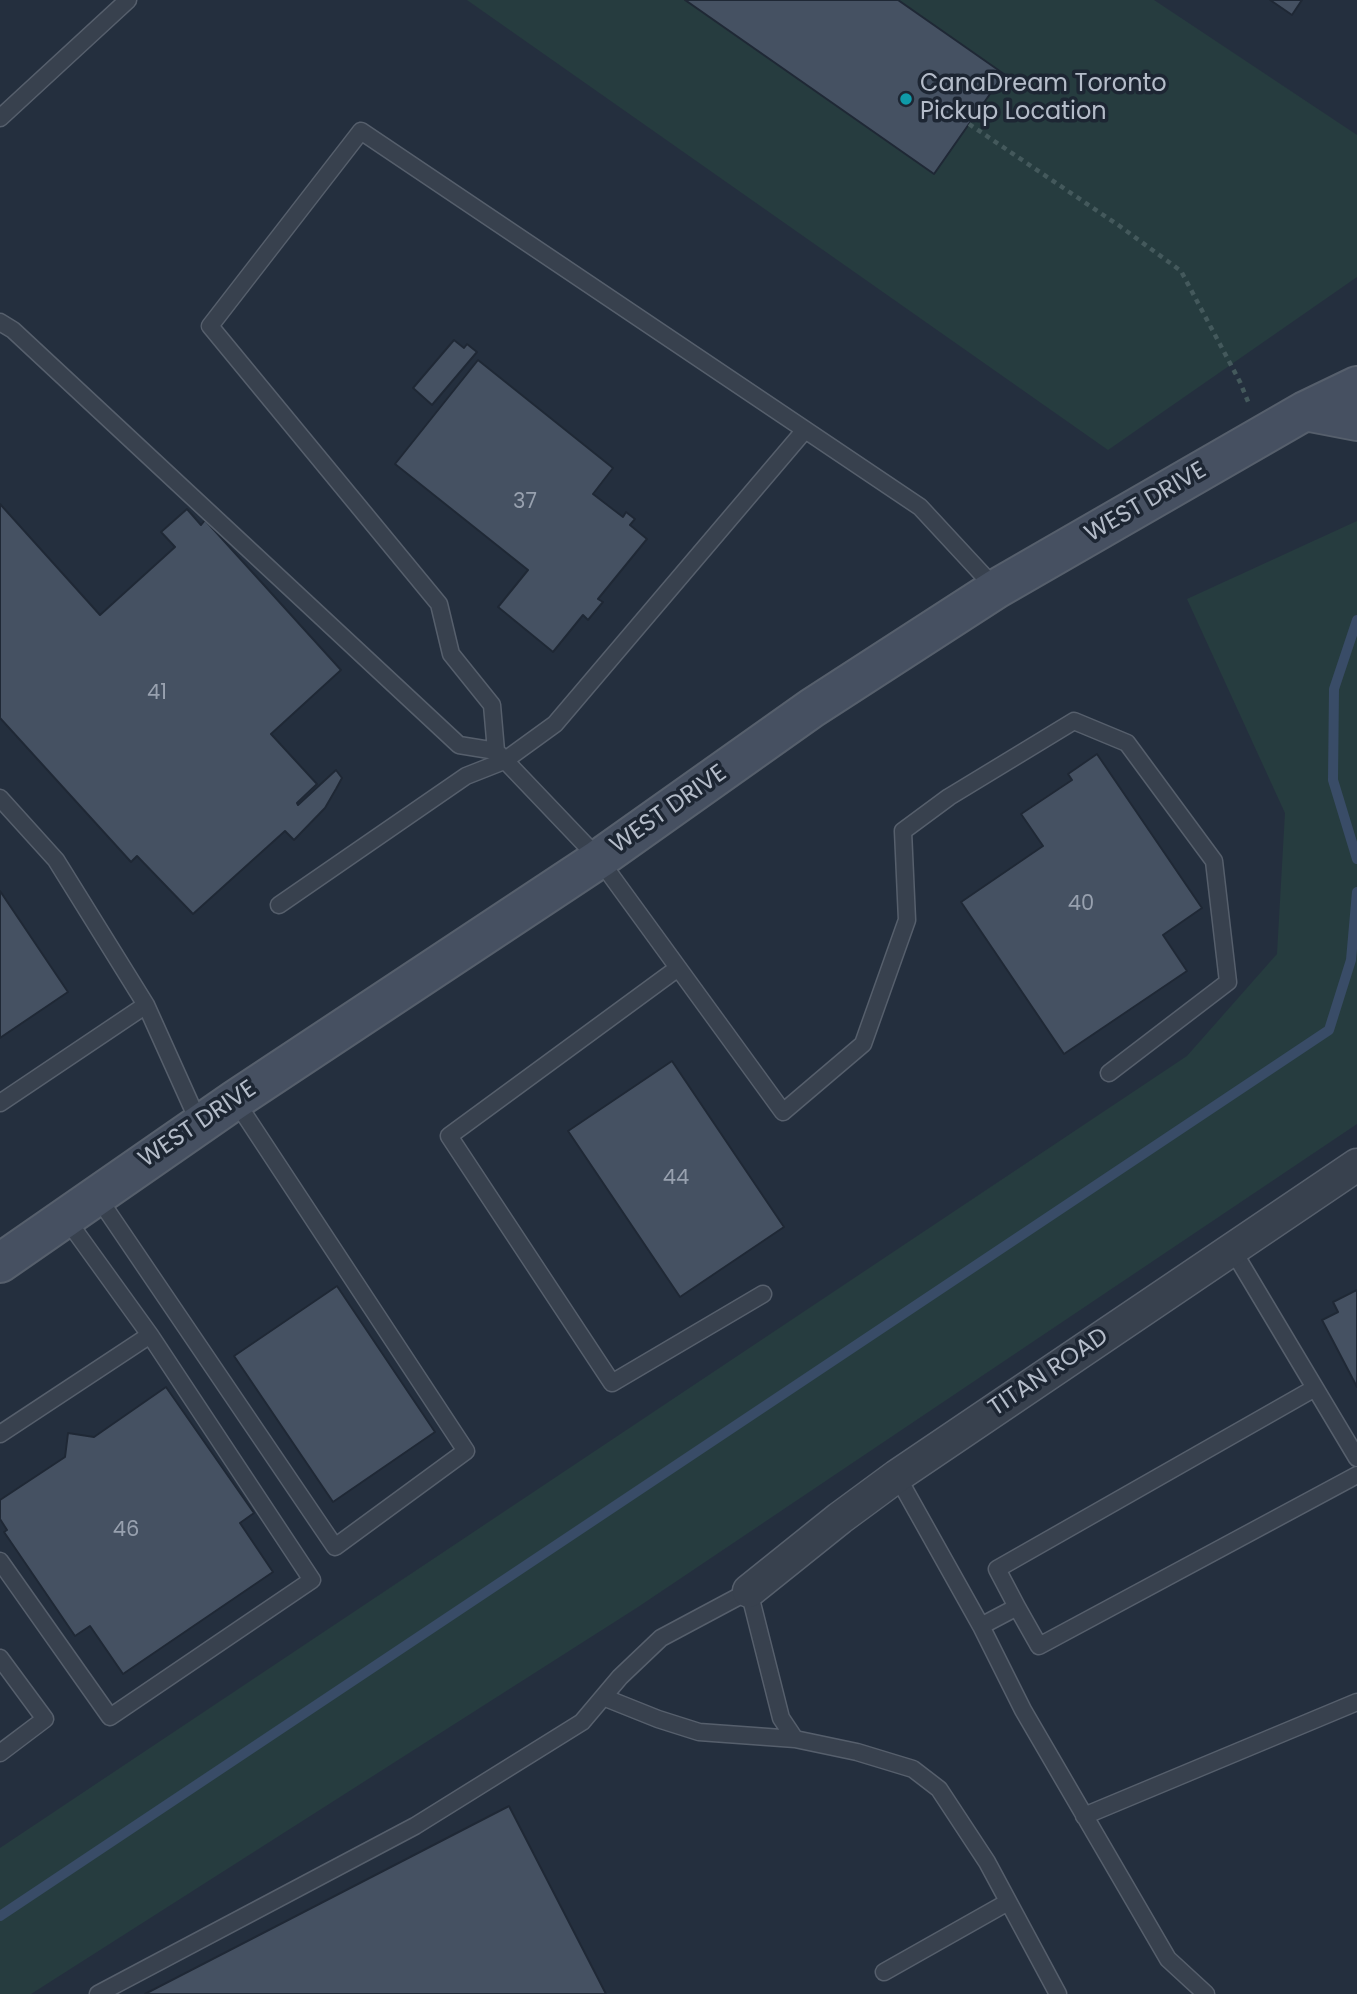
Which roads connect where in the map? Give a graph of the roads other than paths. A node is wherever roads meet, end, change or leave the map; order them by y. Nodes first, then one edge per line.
1 (128, 0) edge
2 (0, 118) edge
3 (0, 322) edge
4 (1357, 386) edge
5 (1306, 411) junction
6 (1357, 421) edge
7 (805, 430) junction
8 (996, 589) junction
9 (500, 756) junction
10 (0, 798) edge
11 (599, 859) junction
12 (279, 905) dead end
13 (678, 968) junction
14 (145, 1004) junction
15 (1109, 1073) dead end
16 (235, 1100) junction
17 (0, 1103) edge
18 (200, 1125) junction
19 (1357, 1165) edge
20 (97, 1196) junction
21 (65, 1217) junction
22 (1232, 1249) junction
23 (0, 1263) edge
24 (763, 1294) dead end
25 (149, 1335) junction
26 (1315, 1388) junction
27 (0, 1434) edge
28 (1357, 1458) edge
29 (1357, 1475) edge
30 (897, 1476) junction
31 (0, 1560) edge
32 (749, 1591) junction
33 (1017, 1607) junction
34 (981, 1626) junction
35 (0, 1658) edge
36 (603, 1697) junction
37 (1357, 1702) edge
38 (795, 1739) junction
39 (0, 1753) edge
40 (1084, 1816) junction
41 (1008, 1902) junction
42 (884, 1972) dead end
43 (97, 1994) edge
44 (1058, 1994) edge
45 (1206, 1994) edge

1 - 2 lane
3 - 9 lane
4 - 5 street, WEST DRIVE
5 - 6 street
5 - 8 street, WEST DRIVE
7 - 8 lane
7 - 9 lane
7 - 9 lane
8 - 11 street, WEST DRIVE
9 - 11 lane
9 - 12 lane
10 - 14 lane
11 - 13 lane
11 - 16 street, WEST DRIVE
13 - 15 lane
13 - 24 lane
14 - 17 lane
14 - 18 lane
16 - 18 street, WEST DRIVE
16 - 20 lane
18 - 20 street, WEST DRIVE
19 - 22 street, TITAN ROAD
20 - 21 street, WEST DRIVE
21 - 23 street, WEST DRIVE
21 - 25 lane
22 - 26 lane
22 - 30 street, TITAN ROAD
25 - 27 lane
25 - 31 lane
26 - 28 lane
26 - 33 lane
29 - 33 lane
30 - 32 street, TITAN ROAD
30 - 34 lane
32 - 36 lane
32 - 38 lane
33 - 34 lane
34 - 40 lane
35 - 39 lane
36 - 38 lane
36 - 43 lane
37 - 40 lane
38 - 41 lane
40 - 45 lane
41 - 42 lane
41 - 44 lane

